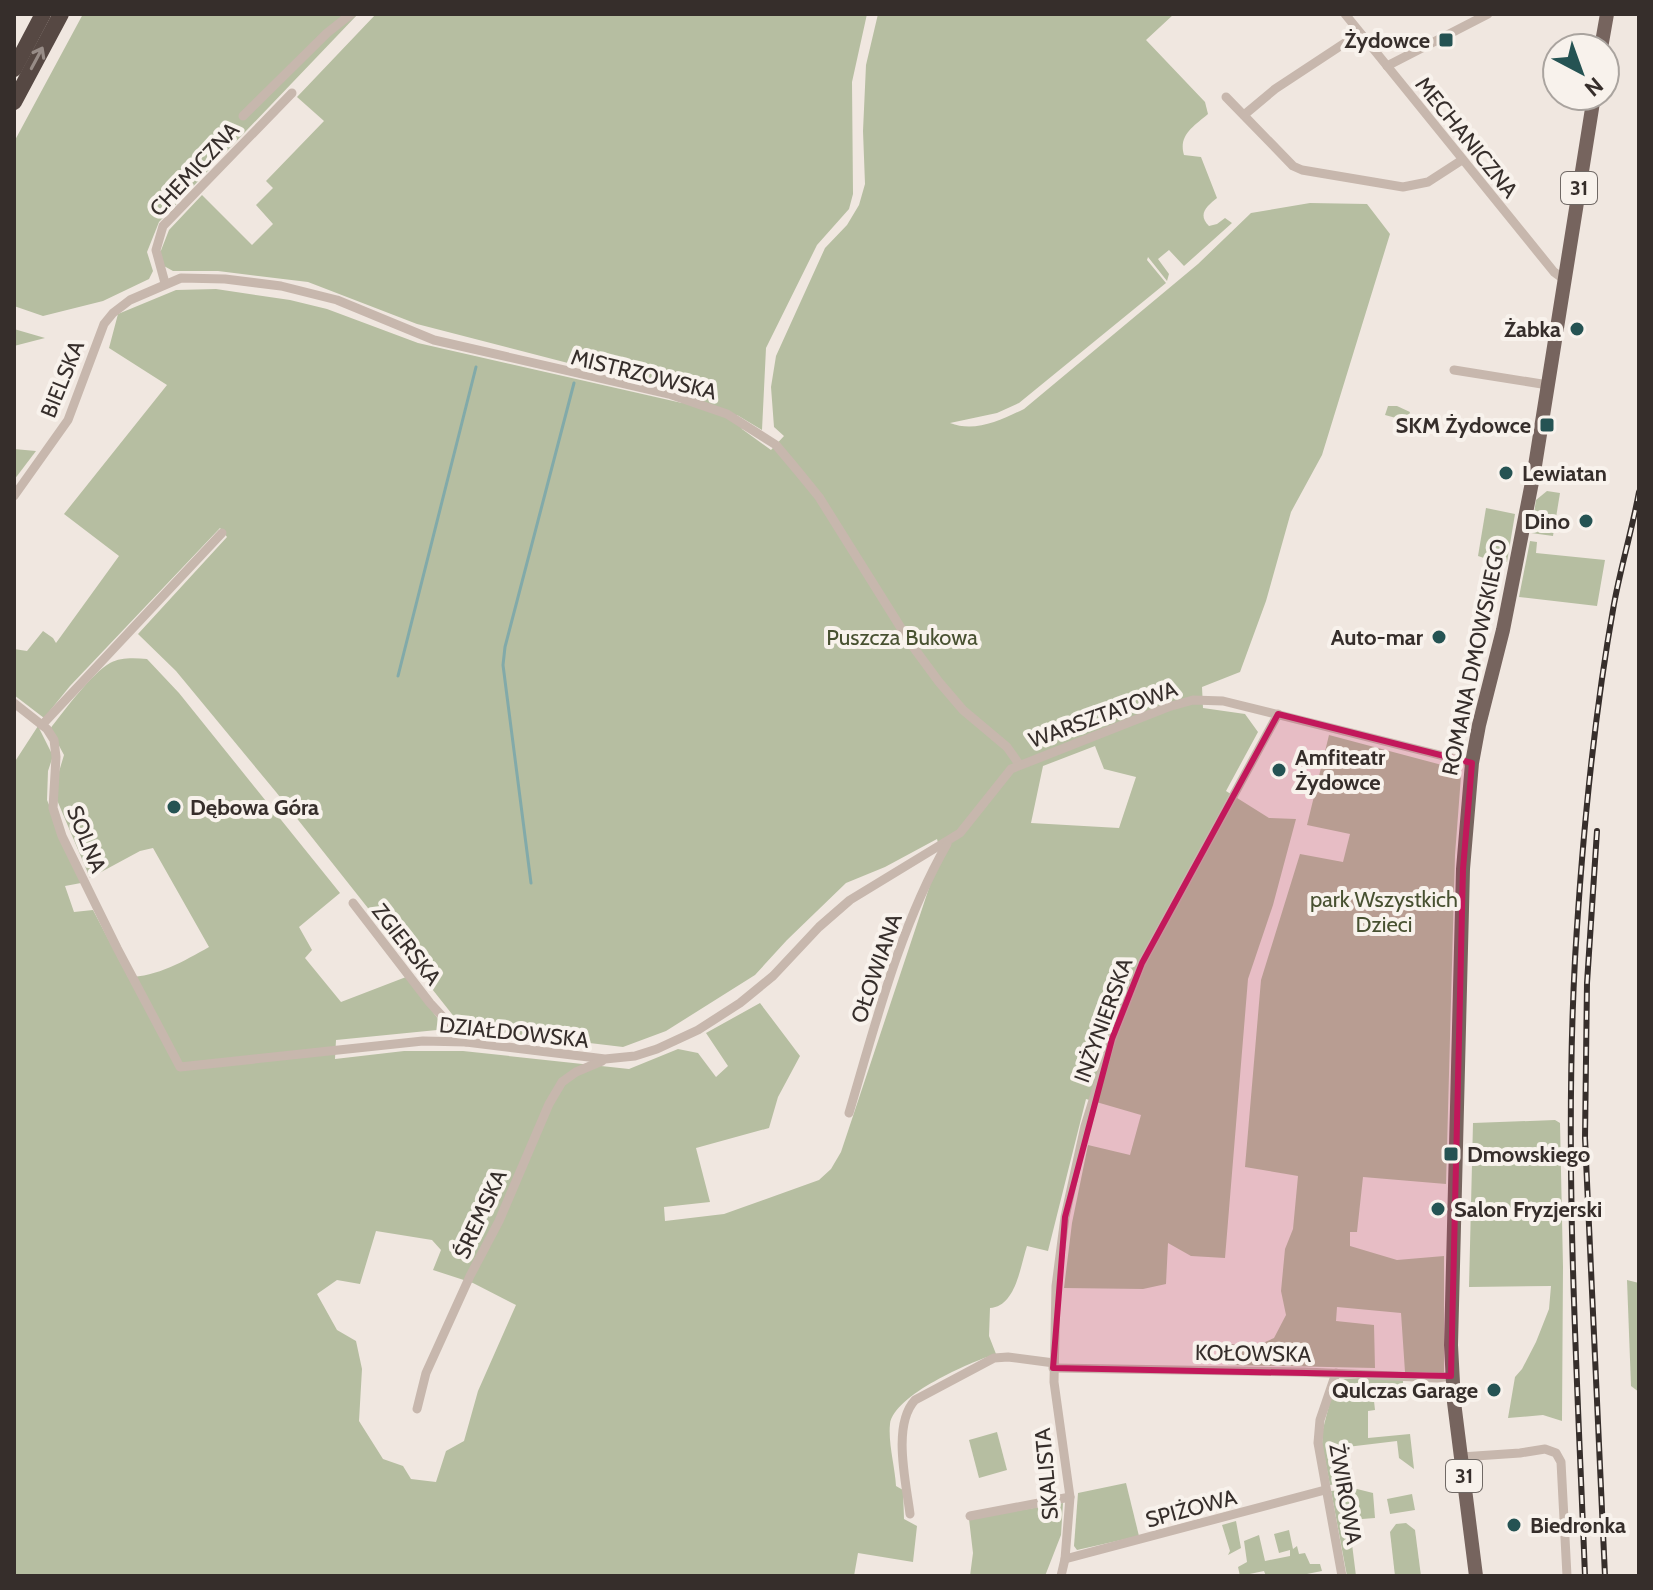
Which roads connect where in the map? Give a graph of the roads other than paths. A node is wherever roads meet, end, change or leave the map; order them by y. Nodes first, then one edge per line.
1 (43, 14) edge
2 (61, 14) edge
3 (351, 14) edge
4 (1345, 14) edge
5 (1488, 14) edge
6 (1360, 33) junction
7 (1387, 66) junction
8 (14, 69) edge
9 (292, 93) dead end
10 (1226, 97) dead end
11 (14, 102) edge
12 (1591, 112) edge
13 (1244, 115) junction
14 (243, 116) dead end
15 (1462, 160) junction
16 (1565, 280) junction
17 (165, 283) junction
18 (113, 313) joint
19 (1454, 370) dead end
20 (1548, 385) junction
21 (14, 496) edge
22 (222, 533) dead end
23 (14, 703) edge
24 (1278, 714) junction
25 (42, 725) junction
26 (1472, 763) junction
27 (1019, 764) junction
28 (949, 841) junction
29 (353, 903) dead end
30 (773, 976) joint
31 (466, 1042) junction
32 (605, 1059) junction
33 (180, 1067) joint
34 (849, 1113) dead end
35 (1053, 1366) junction
36 (1336, 1373) junction
37 (1451, 1376) junction
38 (417, 1409) dead end
39 (1461, 1457) junction
40 (1325, 1490) junction
41 (1070, 1497) junction
42 (910, 1514) dead end
43 (970, 1516) dead end
44 (1065, 1559) junction
45 (1060, 1576) edge
46 (1342, 1576) edge
47 (1476, 1576) edge
48 (1567, 1576) edge

1 - 8 highway
11 -> 2 highway
3 - 14 street, CHEMICZNA
4 - 6 street, MECHANICZNA
5 - 7 street
6 - 7 street, MECHANICZNA
6 - 13 street
7 - 15 street, MECHANICZNA
9 - 17 street, CHEMICZNA
10 - 13 street
12 - 16 main road, ROMANA DMOWSKIEGO / 31
13 - 15 street
15 - 16 street, MECHANICZNA
16 - 20 main road, ROMANA DMOWSKIEGO / 31
17 - 18 street, MISTRZOWSKA
17 - 27 street, MISTRZOWSKA
18 - 21 street, BIELSKA
19 - 20 street
20 - 26 main road, ROMANA DMOWSKIEGO / 31
22 - 25 street
23 - 25 street
24 - 26 street, WARSZTATOWA
24 - 27 street, WARSZTATOWA
24 - 35 street, INŻYNIERSKA
25 - 33 street, SOLNA
26 - 37 main road, ROMANA DMOWSKIEGO / 31
27 - 28 street, WARSZTATOWA
28 - 30 street, WARSZTATOWA
28 - 34 street, OŁOWIANA
29 - 31 street, ZGIERSKA
30 - 32 street, DZIAŁDOWSKA
31 - 32 street, DZIAŁDOWSKA
31 - 33 street, DZIAŁDOWSKA
32 - 38 street, ŚREMSKA
35 - 36 street, KOŁOWSKA
35 - 41 street, SKALISTA
35 - 42 street, KOŁOWSKA
36 - 37 street, KOŁOWSKA
36 - 40 street, ŻWIROWA
37 - 39 main road, 31
39 - 47 main road, 31
39 - 48 street
40 - 44 street, SPIŻOWA
40 - 46 street, ŻWIROWA
41 - 43 street
41 - 44 street, SKALISTA
44 - 45 street, SKALISTA

